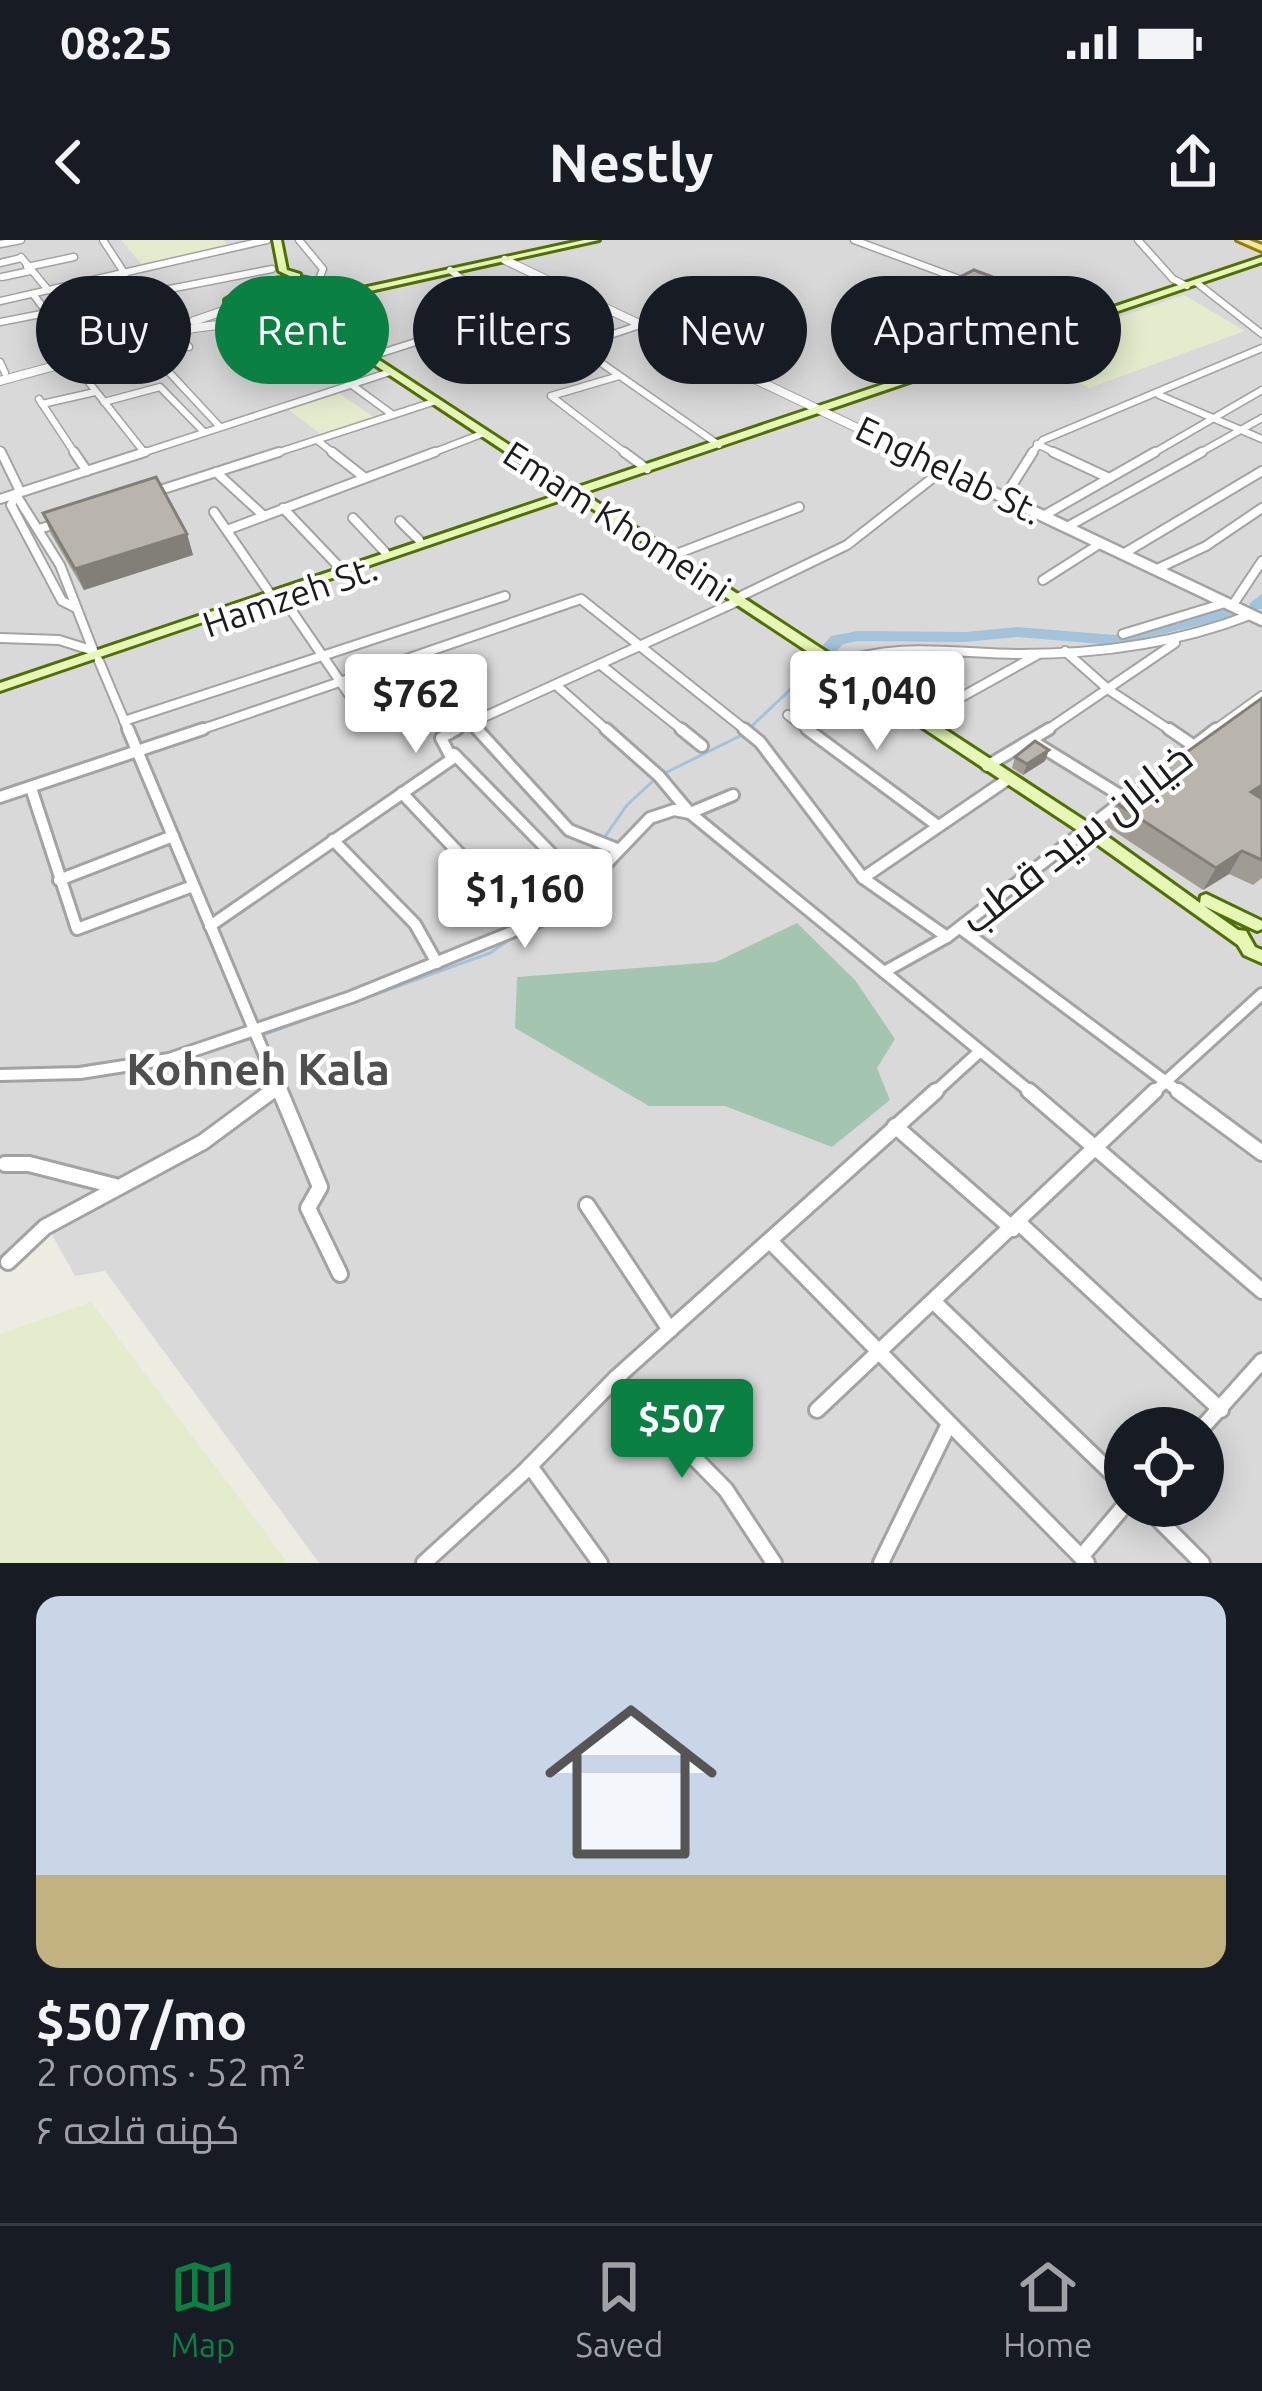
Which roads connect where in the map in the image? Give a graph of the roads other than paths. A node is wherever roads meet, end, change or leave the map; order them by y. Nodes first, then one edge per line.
1 (21, 240) edge
2 (103, 240) edge
3 (271, 240) edge
4 (313, 240) edge
5 (568, 240) edge
6 (595, 240) edge
7 (854, 240) edge
8 (1138, 240) edge
9 (1241, 240) edge
10 (1252, 240) edge
11 (300, 241) edge
12 (0, 244) edge
13 (1262, 246) edge
14 (74, 257) dead end
15 (502, 258) junction
16 (1262, 259) edge
17 (0, 263) edge
18 (29, 269) junction
19 (272, 269) junction
20 (450, 270) junction
21 (125, 274) junction
22 (115, 276) edge
23 (266, 276) edge
24 (299, 276) edge
25 (320, 276) edge
26 (458, 276) edge
27 (541, 276) edge
28 (951, 276) edge
29 (2, 277) edge
30 (36, 277) edge
31 (389, 278) edge
32 (389, 284) edge
33 (191, 285) edge
34 (1192, 285) junction
35 (36, 293) edge
36 (33, 294) junction
37 (36, 299) edge
38 (0, 301) edge
39 (1121, 309) edge
40 (36, 315) edge
41 (0, 322) edge
42 (638, 326) edge
43 (1262, 334) edge
44 (1262, 348) edge
45 (0, 362) edge
46 (36, 368) edge
47 (390, 372) edge
48 (619, 376) junction
49 (2, 377) edge
50 (90, 384) edge
51 (177, 384) edge
52 (353, 384) joint
53 (769, 384) edge
54 (897, 384) edge
55 (1262, 390) edge
56 (95, 392) junction
57 (1159, 395) junction
58 (436, 401) junction
59 (104, 402) junction
60 (822, 409) junction
61 (393, 415) junction
62 (1214, 418) junction
63 (1262, 418) edge
64 (220, 427) junction
65 (1240, 430) junction
66 (204, 432) junction
67 (484, 434) junction
68 (1262, 439) edge
69 (317, 440) junction
70 (1037, 444) junction
71 (719, 446) junction
72 (0, 450) edge
73 (144, 452) junction
74 (647, 469) junction
75 (944, 469) junction
76 (87, 471) junction
77 (1262, 471) edge
78 (216, 472) junction
79 (365, 478) junction
80 (1109, 478) junction
81 (578, 493) junction
82 (150, 494) edge
83 (18, 495) junction
84 (1004, 498) junction
85 (0, 499) edge
86 (799, 507) dead end
87 (283, 508) junction
88 (1262, 508) edge
89 (214, 512) dead end
90 (83, 515) edge
91 (264, 516) junction
92 (1043, 516) junction
93 (353, 518) dead end
94 (400, 520) dead end
95 (1067, 527) junction
96 (39, 530) junction
97 (227, 530) junction
98 (419, 540) dead end
99 (1101, 543) junction
100 (385, 552) dead end
101 (1123, 554) junction
102 (670, 556) junction
103 (1262, 561) edge
104 (1157, 569) junction
105 (343, 571) junction
106 (1043, 580) dead end
107 (277, 595) junction
108 (505, 596) dead end
109 (737, 600) junction
110 (1228, 604) junction
111 (74, 607) junction
112 (1256, 617) edge
113 (1123, 634) dead end
114 (0, 638) edge
115 (1178, 640) junction
116 (640, 647) junction
117 (1065, 651) junction
118 (1039, 653) junction
119 (96, 655) junction
120 (324, 658) junction
121 (601, 665) junction
122 (835, 665) junction
123 (343, 683) junction
124 (556, 685) junction
125 (1109, 690) junction
126 (0, 691) edge
127 (1262, 696) edge
128 (359, 709) dead end
129 (788, 716) dead end
130 (920, 720) junction
131 (124, 721) junction
132 (470, 723) junction
133 (1029, 740) junction
134 (702, 746) dead end
135 (1194, 746) junction
136 (137, 752) junction
137 (454, 754) junction
138 (987, 766) junction
139 (1008, 778) junction
140 (31, 788) junction
141 (402, 793) junction
142 (733, 795) dead end
143 (0, 797) edge
144 (1123, 797) junction
145 (691, 813) junction
146 (938, 826) junction
147 (1085, 828) junction
148 (172, 836) junction
149 (333, 840) junction
150 (619, 850) junction
151 (862, 878) junction
152 (59, 880) junction
153 (194, 886) junction
154 (584, 887) junction
155 (525, 922) junction
156 (210, 926) junction
157 (1260, 926) edge
158 (959, 928) junction
159 (947, 937) junction
160 (1241, 940) junction
161 (1262, 958) edge
162 (437, 963) junction
163 (884, 972) junction
164 (1262, 994) edge
165 (255, 1034) junction
166 (978, 1053) junction
167 (0, 1075) edge
168 (1166, 1080) junction
169 (278, 1085) junction
170 (895, 1126) junction
171 (1096, 1144) junction
172 (1262, 1154) edge
173 (4, 1164) dead end
174 (116, 1186) junction
175 (587, 1205) dead end
176 (1016, 1226) junction
177 (770, 1241) junction
178 (8, 1262) dead end
179 (340, 1274) dead end
180 (1262, 1291) edge
181 (934, 1302) junction
182 (670, 1330) junction
183 (878, 1353) junction
184 (1262, 1361) edge
185 (616, 1378) junction
186 (1218, 1407) edge
187 (1224, 1407) edge
188 (817, 1410) dead end
189 (949, 1424) junction
190 (530, 1466) junction
191 (1104, 1466) edge
192 (1108, 1527) edge
193 (1166, 1527) edge
194 (1084, 1560) edge
195 (424, 1563) edge
196 (599, 1563) edge
197 (774, 1563) edge
198 (881, 1563) edge
199 (1202, 1563) edge

1 - 12 street
2 - 21 street
3 - 19 main road
3 - 21 street
3 - 24 main road
4 - 11 street
5 - 15 main road
6 - 15 main road
7 - 28 street
8 - 34 street
9 - 13 main road
10 - 13 main road
11 - 25 street
14 - 18 street
15 - 20 main road
15 - 27 street, Enghelab St.
15 - 31 main road
16 - 34 main road, Hamzeh St.
17 - 18 street
18 - 29 street
18 - 30 street
19 - 23 main road
19 - 33 street
20 - 26 street
20 - 32 main road
21 - 22 street
34 - 39 main road, Hamzeh St.
34 - 43 street
35 - 36 street
36 - 37 street
36 - 38 street
40 - 41 street
42 - 48 street
44 - 57 street
45 - 49 street
46 - 49 street
47 - 58 main road, Emam Khomeini
48 - 71 street
48 - 74 street
50 - 56 street
51 - 64 street
52 - 61 street
52 - 64 street
53 - 60 street, Enghelab St.
54 - 60 main road, Hamzeh St.
55 - 62 street
56 - 59 street
56 - 76 street
57 - 62 street
57 - 70 street
58 - 61 street
58 - 67 main road, Emam Khomeini
59 - 66 street
59 - 73 street
60 - 71 main road, Hamzeh St.
60 - 75 street, Enghelab St.
61 - 69 street
62 - 65 street
62 - 80 street
63 - 65 street
64 - 66 street
65 - 68 street
65 - 95 street
66 - 73 street
67 - 79 street
67 - 81 main road, Emam Khomeini
69 - 78 street
69 - 79 street
70 - 80 street
70 - 84 street
71 - 74 main road, Hamzeh St.
72 - 83 street
73 - 76 street
74 - 81 main road, Hamzeh St.
75 - 84 street, Enghelab St.
75 - 109 street
76 - 83 street
77 - 101 street
78 - 82 street
78 - 91 street
79 - 87 street
80 - 92 street
81 - 102 main road, Emam Khomeini
81 - 105 main road, Hamzeh St.
81 - 107 main road, Hamzeh St.
83 - 85 street
83 - 96 street
83 - 111 street
84 - 92 street, Enghelab St.
86 - 102 street
87 - 91 street
87 - 105 street
88 - 104 street
89 - 97 street
90 - 96 street
91 - 97 street
92 - 95 street, Enghelab St.
93 - 100 street
94 - 98 street
95 - 99 street, Enghelab St.
96 - 111 street
97 - 107 street
99 - 101 street, Enghelab St.
99 - 106 street
101 - 104 street, Enghelab St.
102 - 109 main road, Emam Khomeini
103 - 110 street
104 - 110 street, Enghelab St.
105 - 107 main road, Hamzeh St.
107 - 119 main road, Hamzeh St.
107 - 120 street
108 - 120 street
109 - 116 street
109 - 122 main road, Emam Khomeini
110 - 112 street, Enghelab St.
110 - 113 street
111 - 119 street
112 - 115 street
114 - 119 street
115 - 117 street
115 - 125 street
116 - 121 street
116 - 123 street
116 - 151 street
117 - 118 street
117 - 125 street
118 - 122 street
118 - 130 street
119 - 126 main road, Hamzeh St.
119 - 131 street
120 - 123 street
120 - 131 street
121 - 124 street
121 - 134 street
122 - 130 main road, Emam Khomeini
123 - 128 street
123 - 136 street
124 - 132 street
124 - 145 street
125 - 133 street
125 - 135 street
127 - 135 street, خیابان سید قطب
129 - 146 street
130 - 138 main road, Emam Khomeini
131 - 136 street
132 - 137 street
132 - 150 street
133 - 138 street
133 - 144 street
135 - 144 street, خیابان سید قطب
136 - 140 street
136 - 148 street
137 - 141 street
137 - 154 street
138 - 139 main road, Emam Khomeini
139 - 146 street
139 - 147 main road, Emam Khomeini
140 - 143 street
140 - 152 street
141 - 149 street
141 - 155 street
142 - 145 street
144 - 147 street, خیابان سید قطب
145 - 150 street
145 - 163 street
146 - 151 street
147 - 157 main road
147 - 158 street, خیابان سید قطب
147 - 160 main road
148 - 152 street
148 - 153 street
149 - 156 street
149 - 162 street
150 - 154 street
151 - 159 street
152 - 153 street
153 - 156 street
154 - 155 street
155 - 162 street
156 - 165 street
157 - 160 main road
158 - 159 street, خیابان سید قطب
158 - 168 street
159 - 163 street, خیابان سید قطب
160 - 161 main road
162 - 165 street
163 - 166 street
164 - 168 street
165 - 167 street
165 - 169 street
166 - 170 street
166 - 171 street
168 - 171 street
168 - 172 street
169 - 174 street
169 - 179 street
170 - 176 street
170 - 177 street
171 - 176 street
171 - 180 street
173 - 174 street
174 - 178 street
175 - 182 street
176 - 181 street
176 - 186 street
177 - 182 street
177 - 183 street
181 - 183 street
181 - 191 street
182 - 185 street
183 - 188 street
183 - 189 street
184 - 187 street
185 - 190 street
185 - 197 street
189 - 194 street
189 - 198 street
190 - 195 street
190 - 196 street
192 - 194 street
193 - 199 street

